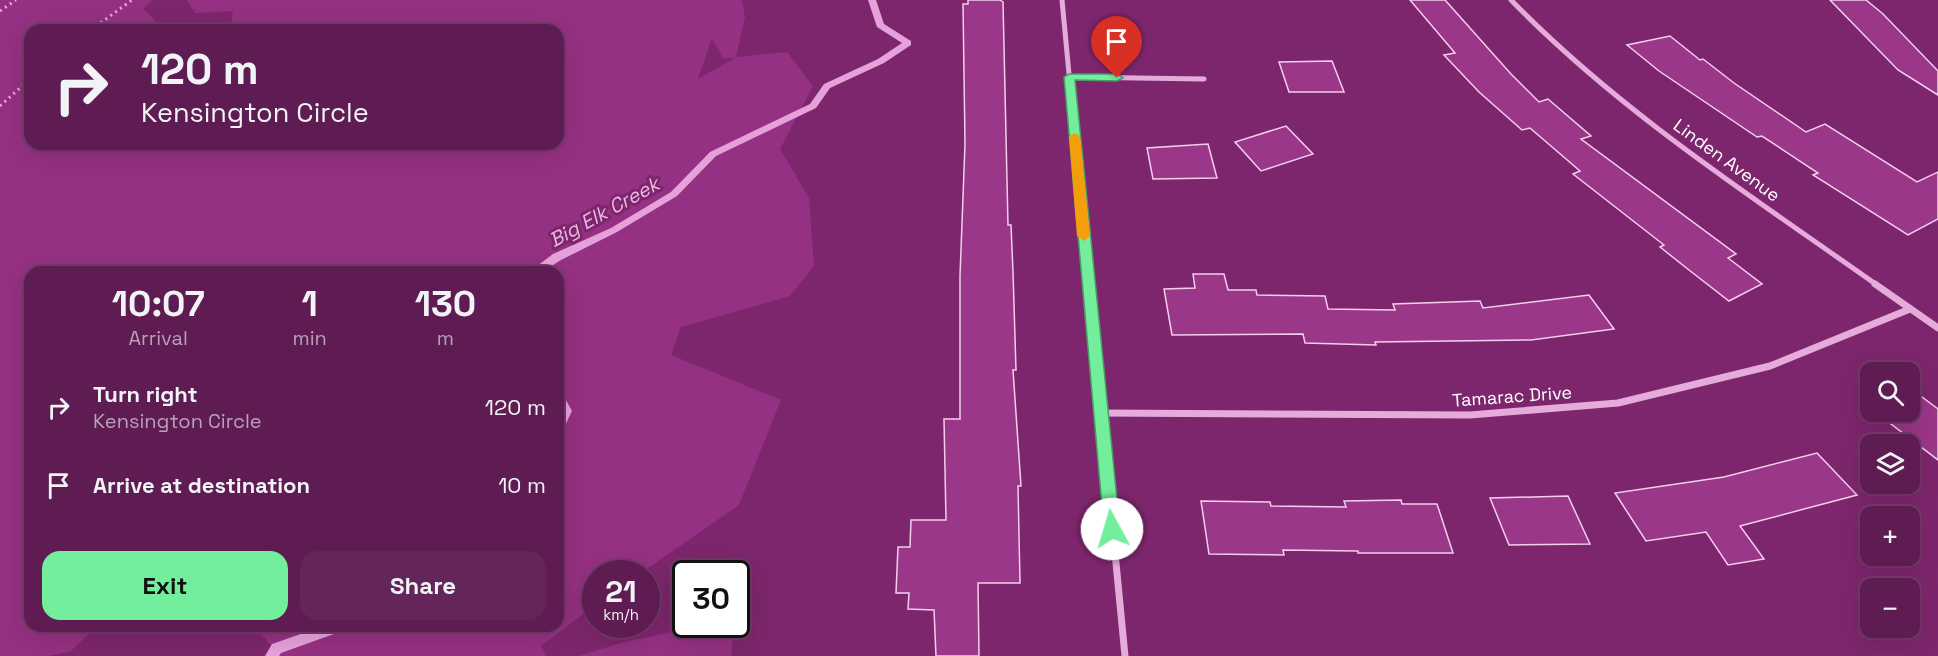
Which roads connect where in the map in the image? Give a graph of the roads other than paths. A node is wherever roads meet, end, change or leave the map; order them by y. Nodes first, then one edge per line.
1 (1062, 0) edge
2 (1511, 0) edge
3 (1069, 77) junction
4 (1204, 79) dead end
5 (1910, 309) junction
6 (1938, 328) edge
7 (1100, 413) junction
8 (1125, 656) edge

1 - 3 street
2 - 5 street, Linden Avenue
3 - 4 street
3 - 7 street
5 - 6 street, Linden Avenue
5 - 7 street, Tamarac Drive
7 - 8 street

